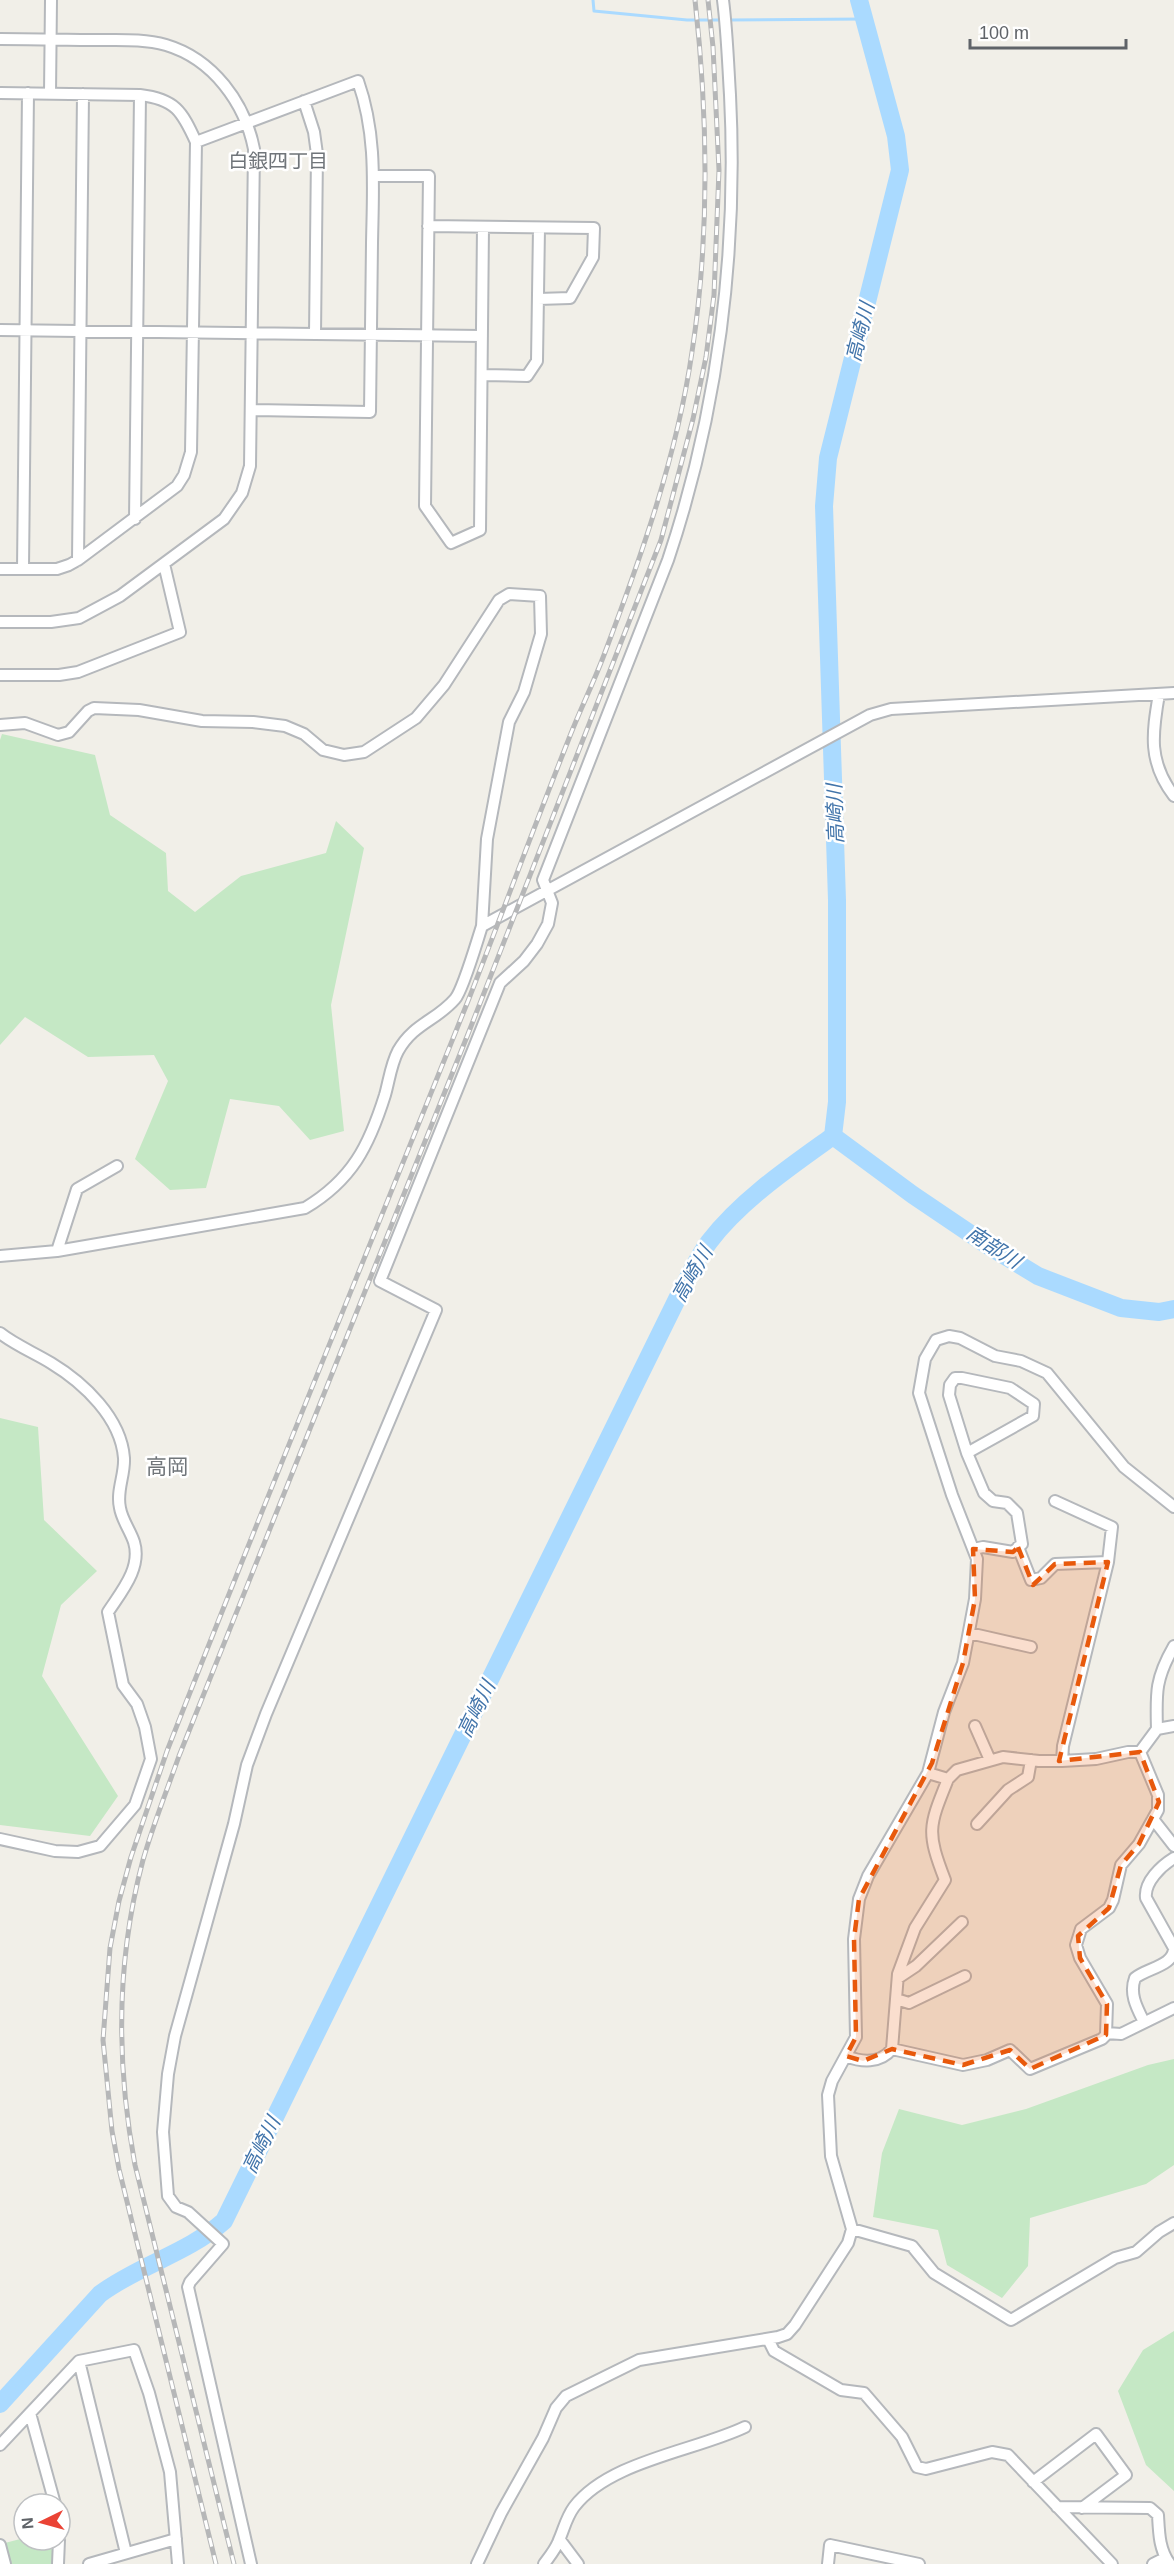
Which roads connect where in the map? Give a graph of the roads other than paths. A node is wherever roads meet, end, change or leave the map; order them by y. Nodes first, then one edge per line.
1 (51, 0) edge
2 (723, 0) edge
3 (0, 39) edge
4 (50, 39) junction
5 (0, 93) edge
6 (28, 93) junction
7 (50, 93) junction
8 (84, 94) junction
9 (140, 95) junction
10 (304, 101) junction
11 (247, 122) junction
12 (196, 141) junction
13 (373, 176) junction
14 (428, 226) junction
15 (483, 227) junction
16 (538, 228) junction
17 (538, 299) junction
18 (0, 330) edge
19 (26, 331) junction
20 (81, 331) junction
21 (137, 332) junction
22 (193, 333) junction
23 (252, 334) junction
24 (315, 334) junction
25 (371, 335) junction
26 (427, 336) junction
27 (482, 336) junction
28 (482, 375) junction
29 (251, 410) junction
30 (135, 519) junction
31 (78, 560) junction
32 (164, 564) junction
33 (0, 569) edge
34 (23, 569) junction
35 (0, 622) edge
36 (0, 675) edge
37 (1174, 693) edge
38 (1159, 694) junction
39 (0, 725) edge
40 (1174, 796) edge
41 (546, 892) junction
42 (482, 927) junction
43 (117, 1166) dead end
44 (57, 1251) junction
45 (0, 1256) edge
46 (0, 1333) edge
47 (968, 1453) junction
48 (1055, 1501) dead end
49 (1174, 1507) edge
50 (1018, 1547) junction
51 (973, 1549) junction
52 (1108, 1562) junction
53 (969, 1633) junction
54 (1174, 1646) edge
55 (1031, 1647) dead end
56 (975, 1726) dead end
57 (1174, 1726) edge
58 (1157, 1729) junction
59 (1140, 1752) junction
60 (990, 1760) junction
61 (1031, 1760) junction
62 (1062, 1761) junction
63 (928, 1773) junction
64 (948, 1779) junction
65 (1153, 1819) junction
66 (977, 1824) dead end
67 (0, 1839) edge
68 (1174, 1846) edge
69 (1174, 1858) edge
70 (962, 1922) dead end
71 (965, 1976) dead end
72 (898, 1978) junction
73 (896, 1999) junction
74 (1174, 2008) edge
75 (1144, 2022) junction
76 (1106, 2033) junction
77 (892, 2049) junction
78 (846, 2056) junction
79 (1174, 2223) edge
80 (852, 2229) junction
81 (768, 2338) junction
82 (79, 2361) junction
83 (30, 2413) junction
84 (745, 2427) dead end
85 (0, 2445) edge
86 (1033, 2482) junction
87 (52, 2492) edge
88 (1057, 2507) junction
89 (1082, 2508) junction
90 (176, 2539) junction
91 (560, 2540) junction
92 (0, 2545) edge
93 (126, 2553) junction
94 (1167, 2561) edge
95 (5, 2564) edge
96 (89, 2564) edge
97 (178, 2564) edge
98 (250, 2564) edge
99 (477, 2564) edge
100 (544, 2564) edge
101 (578, 2564) edge
102 (828, 2564) edge
103 (919, 2564) edge
104 (1112, 2564) edge
105 (1153, 2564) edge

1 - 4 street
2 - 41 street
3 - 4 street
4 - 7 street
4 - 11 street
5 - 6 street
6 - 7 street
6 - 19 street
7 - 8 street
8 - 9 street
8 - 20 street
9 - 12 street
9 - 21 street
10 - 11 street
10 - 13 street
10 - 24 street
11 - 12 street
11 - 23 street
12 - 22 street
13 - 14 street
13 - 25 street
14 - 15 street
14 - 26 street
15 - 16 street
15 - 27 street
16 - 17 street
16 - 17 street
17 - 28 street
18 - 19 street
19 - 20 street
19 - 34 street
20 - 21 street
20 - 31 street
21 - 22 street
21 - 30 street
22 - 23 street
22 - 30 street
23 - 24 street
23 - 29 street
24 - 25 street
25 - 26 street
25 - 29 street
26 - 27 street
26 - 28 street
27 - 28 street
29 - 32 street
30 - 31 street
31 - 34 street
32 - 35 street
32 - 36 street
33 - 34 street
37 - 38 street
38 - 40 street
38 - 41 street
39 - 42 street
41 - 42 street
41 - 98 street
42 - 44 street
43 - 44 street
44 - 45 street
46 - 67 street
47 - 47 street
47 - 50 street
48 - 52 street
49 - 51 street
50 - 51 street
50 - 52 street
51 - 53 street
52 - 62 street
53 - 55 street
53 - 63 street
54 - 58 street
56 - 60 street
57 - 58 street
58 - 59 street
59 - 62 street
59 - 65 street
60 - 61 street
60 - 64 street
61 - 62 street
61 - 66 street
63 - 64 street
63 - 78 street
64 - 72 street
65 - 68 street
65 - 76 street
69 - 75 street
70 - 72 street
71 - 73 street
72 - 73 street
73 - 77 street
74 - 75 street
75 - 76 street
76 - 77 street
77 - 78 street
78 - 80 street
79 - 80 street
80 - 81 street
81 - 86 street
81 - 99 street
82 - 83 street
82 - 90 street
82 - 93 street
83 - 85 street
83 - 87 street
84 - 91 street
86 - 88 street
86 - 89 street
88 - 89 street
88 - 104 street
89 - 94 street
90 - 93 street
90 - 97 street
91 - 100 street
91 - 101 street
92 - 95 street
93 - 96 street
94 - 105 street
102 - 103 street

